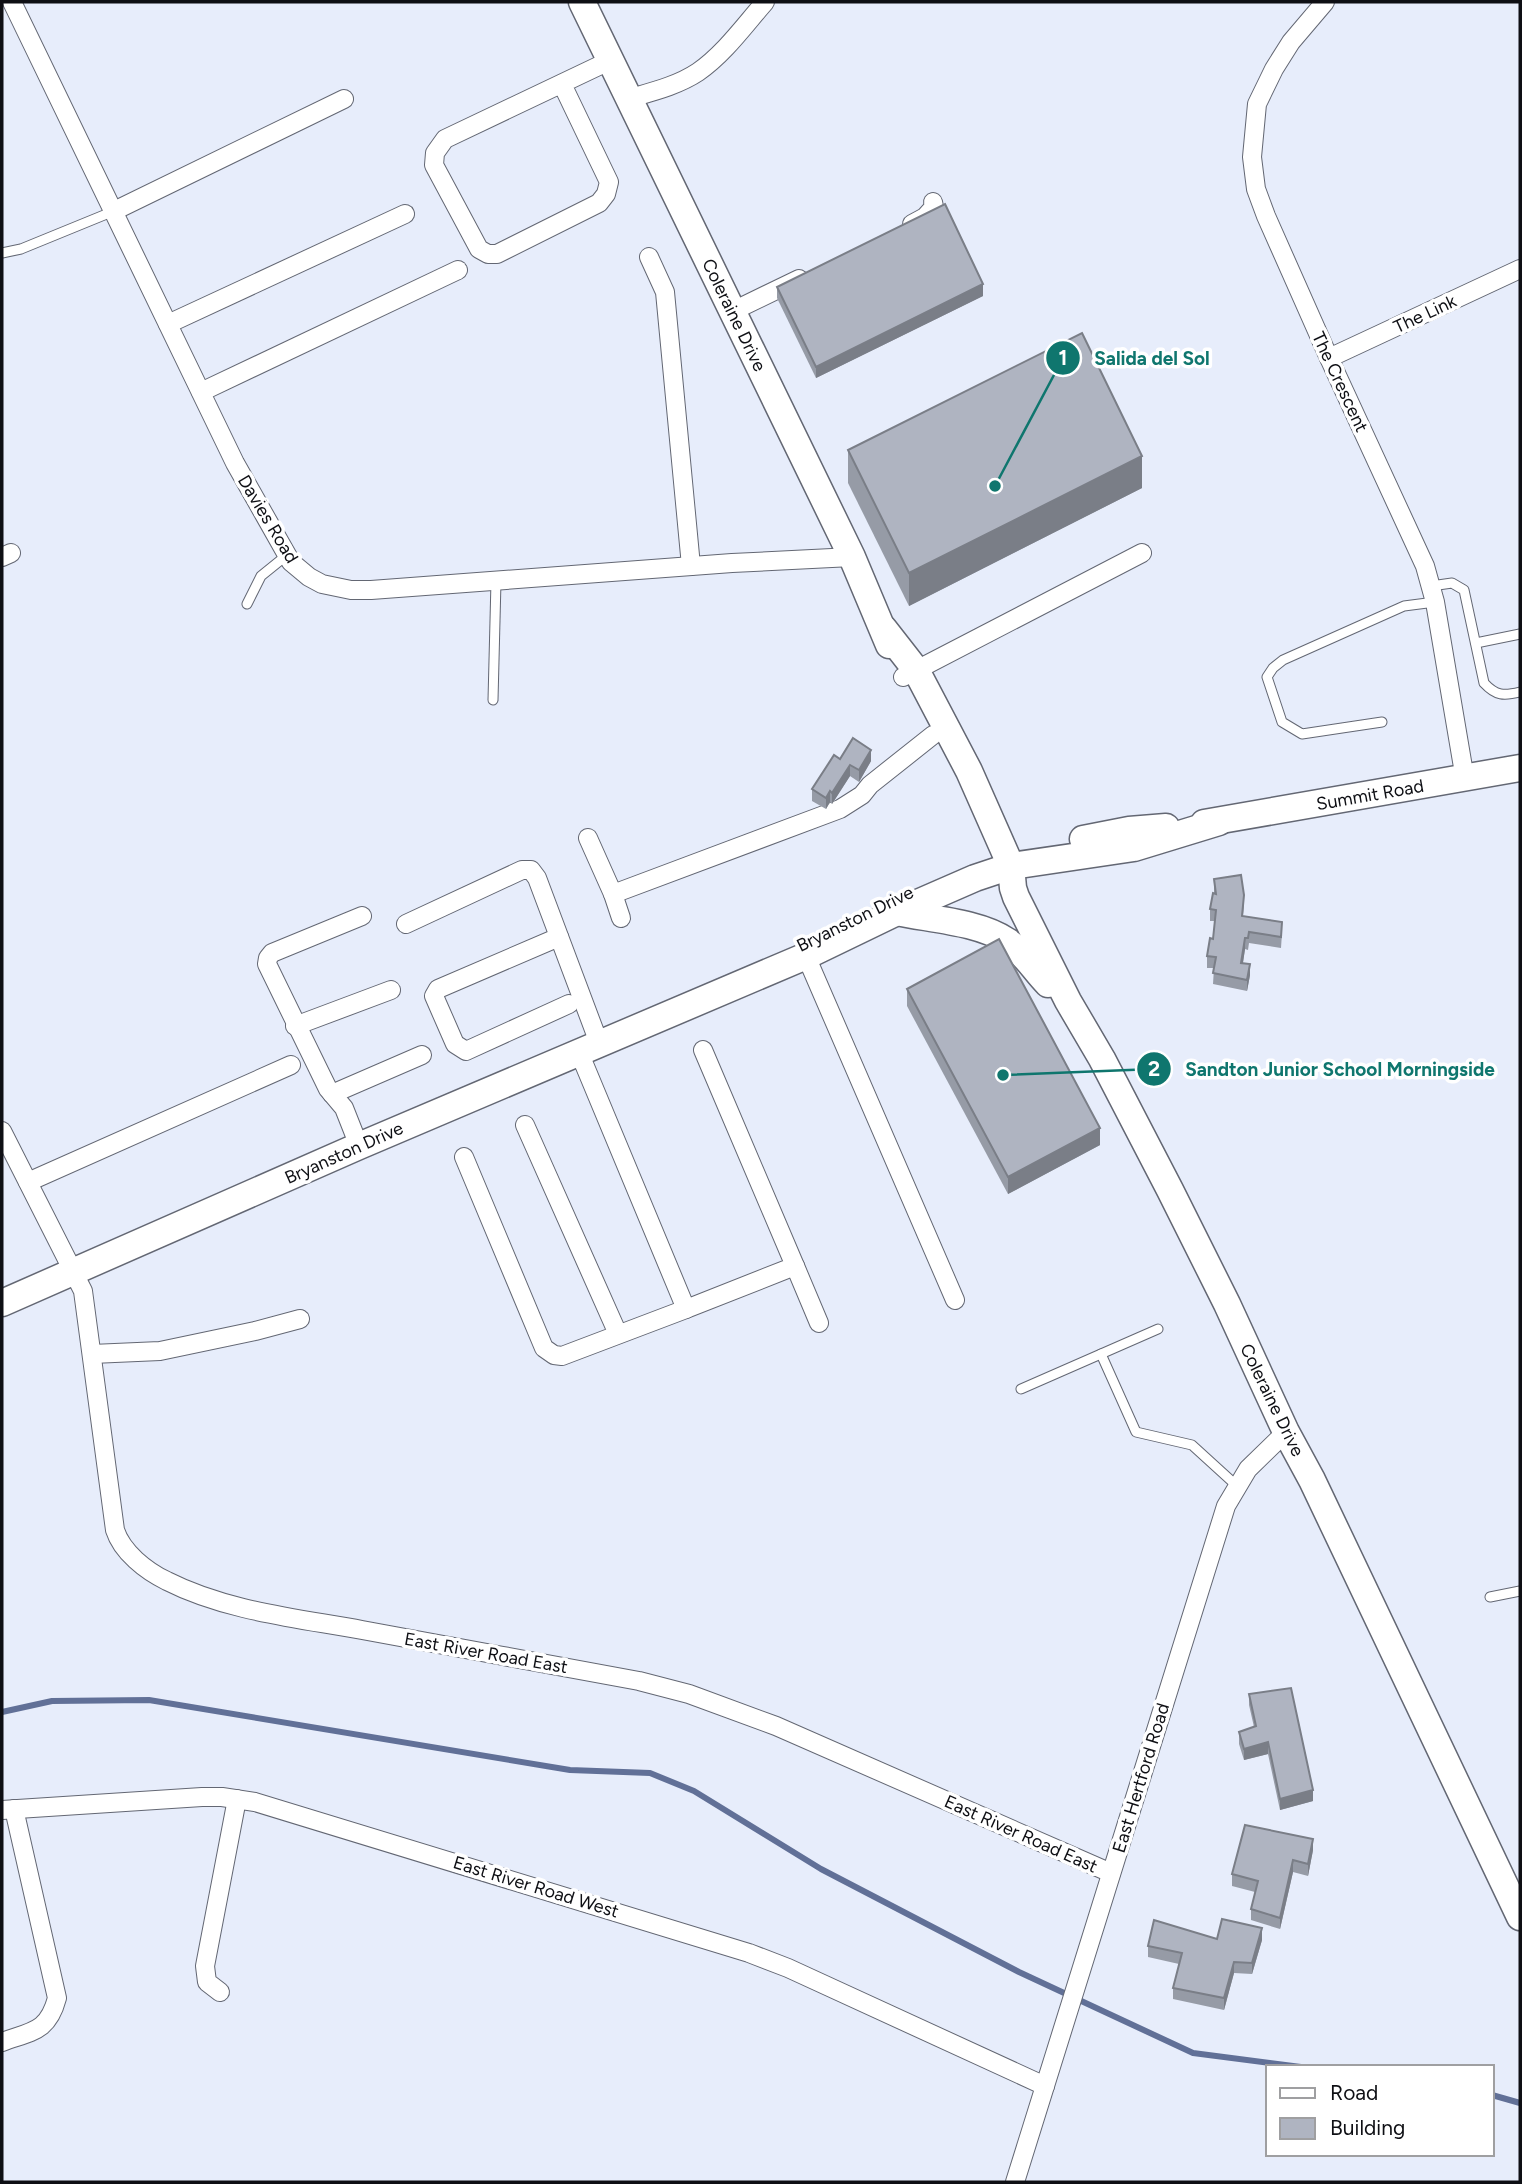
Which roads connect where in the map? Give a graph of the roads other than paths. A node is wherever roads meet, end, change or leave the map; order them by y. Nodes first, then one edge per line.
1 (12, 2) edge
2 (582, 2) edge
3 (765, 2) edge
4 (1325, 2) edge
5 (609, 61) junction
6 (562, 83) junction
7 (344, 99) dead end
8 (627, 99) junction
9 (933, 202) dead end
10 (114, 211) junction
11 (405, 214) dead end
12 (900, 229) edge
13 (2, 253) edge
14 (649, 257) dead end
15 (1520, 269) edge
16 (458, 270) dead end
17 (815, 271) edge
18 (733, 311) junction
19 (168, 324) junction
20 (1329, 358) junction
21 (201, 392) junction
22 (1142, 553) dead end
23 (287, 555) junction
24 (852, 557) junction
25 (691, 566) junction
26 (496, 580) junction
27 (1433, 594) junction
28 (247, 604) dead end
29 (1520, 634) edge
30 (1476, 643) junction
31 (910, 674) junction
32 (1520, 692) edge
33 (493, 700) dead end
34 (931, 720) junction
35 (1382, 722) dead end
36 (1520, 768) edge
37 (1465, 779) junction
38 (588, 838) dead end
39 (1002, 867) junction
40 (613, 894) junction
41 (897, 912) junction
42 (362, 916) dead end
43 (621, 918) dead end
44 (406, 924) dead end
45 (559, 937) junction
46 (806, 956) junction
47 (391, 990) dead end
48 (1068, 1002) junction
49 (569, 1004) dead end
50 (687, 1005) junction
51 (295, 1026) junction
52 (589, 1048) junction
53 (703, 1051) dead end
54 (422, 1055) dead end
55 (291, 1065) dead end
56 (331, 1094) junction
57 (525, 1125) dead end
58 (2, 1131) edge
59 (359, 1146) junction
60 (464, 1157) dead end
61 (27, 1182) junction
62 (795, 1266) junction
63 (75, 1271) junction
64 (955, 1300) dead end
65 (2, 1303) edge
66 (686, 1309) junction
67 (300, 1319) dead end
68 (819, 1323) dead end
69 (1158, 1329) dead end
70 (618, 1334) junction
71 (92, 1354) junction
72 (1101, 1354) junction
73 (1021, 1389) dead end
74 (1286, 1432) junction
75 (1237, 1486) junction
76 (1520, 1591) edge
77 (1490, 1597) dead end
78 (237, 1798) junction
79 (8, 1810) edge
80 (1111, 1873) junction
81 (1520, 1917) edge
82 (220, 1992) dead end
83 (2, 2042) edge
84 (1045, 2086) junction
85 (1015, 2182) edge

1 - 10 street, Davies Road
2 - 5 main road, Coleraine Drive
3 - 8 street
4 - 20 street, The Crescent
5 - 6 street
5 - 8 main road, Coleraine Drive
6 - 6 street
7 - 10 street
8 - 18 main road, Coleraine Drive
9 - 12 street
10 - 13 lane
10 - 19 street, Davies Road
11 - 19 street
14 - 25 street
15 - 20 street, The Link
16 - 21 street
17 - 18 street
18 - 24 main road, Coleraine Drive
19 - 21 street, Davies Road
20 - 27 street, The Crescent
21 - 23 street, Davies Road
22 - 31 street
23 - 26 street, Davies Road
23 - 28 lane
24 - 25 street, Davies Road
24 - 31 main road, Coleraine Drive
25 - 26 street, Davies Road
26 - 33 lane
27 - 30 lane
27 - 35 lane
27 - 37 street, The Crescent
29 - 30 lane
30 - 32 lane
31 - 34 main road, Coleraine Drive
34 - 39 main road, Coleraine Drive
34 - 40 street
36 - 37 main road, Summit Road
37 - 39 main road, Summit Road
38 - 40 street
39 - 41 main road, Bryanston Drive
39 - 48 main road, Coleraine Drive
39 - 50 main road, Bryanston Drive
40 - 43 street
41 - 46 main road, Bryanston Drive
41 - 48 main road
42 - 51 street
44 - 45 street
45 - 49 street
45 - 52 street
46 - 50 main road, Bryanston Drive
46 - 64 street
47 - 51 street
48 - 74 main road, Coleraine Drive
50 - 52 main road, Bryanston Drive
51 - 56 street
52 - 59 main road, Bryanston Drive
52 - 66 street
53 - 62 street
54 - 56 street
55 - 61 street
56 - 59 street
57 - 70 street
58 - 61 street, East River Road East
59 - 63 main road, Bryanston Drive
60 - 70 street
61 - 63 street, East River Road East
62 - 66 street
62 - 68 street
63 - 65 main road, Bryanston Drive
63 - 71 street, East River Road East
66 - 70 street
67 - 71 street
69 - 72 lane
71 - 80 street, East River Road East
72 - 73 lane
72 - 75 lane
74 - 75 street, East Hertford Road
74 - 81 main road, Coleraine Drive
75 - 80 street, East Hertford Road
76 - 77 lane
78 - 79 street, East River Road West
78 - 82 street
78 - 84 street, East River Road West
79 - 83 street
80 - 84 street, East Hertford Road
84 - 85 street, East Hertford Road

